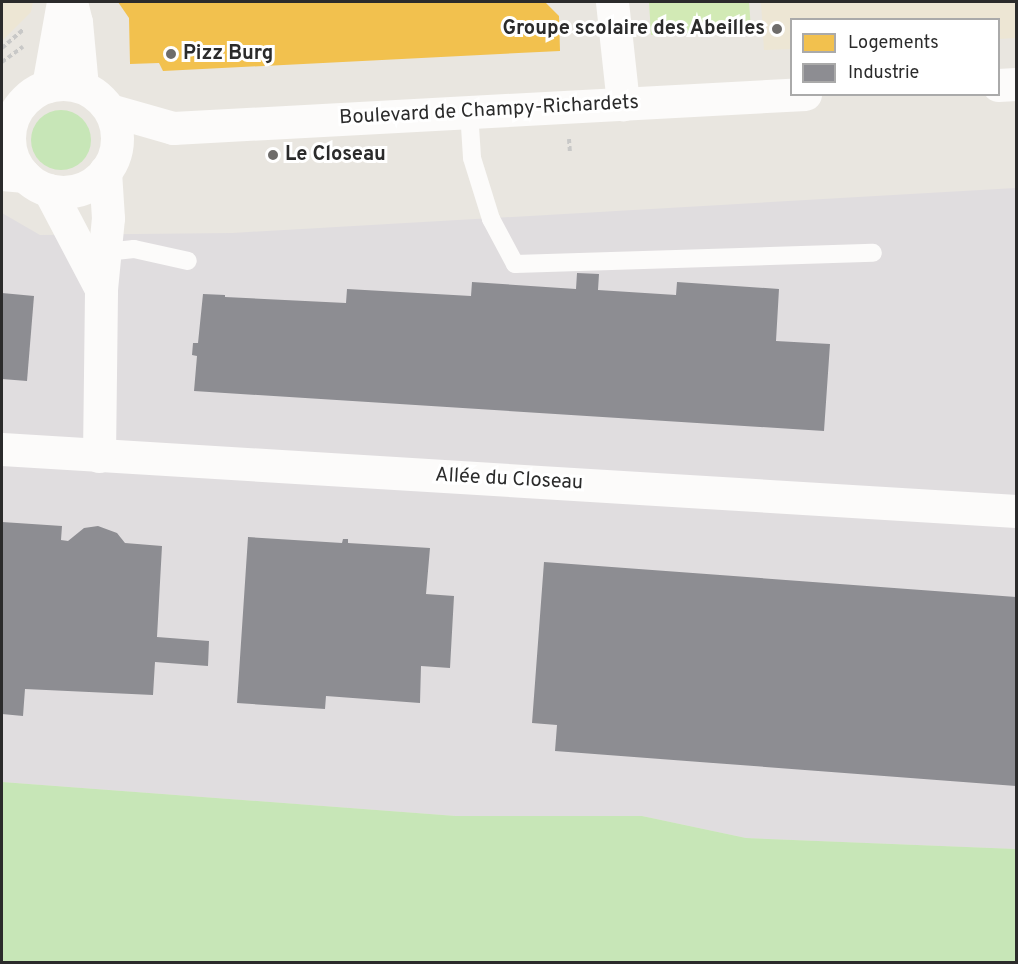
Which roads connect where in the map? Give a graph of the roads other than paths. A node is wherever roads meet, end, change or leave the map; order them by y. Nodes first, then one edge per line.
1 (63, 2) edge
2 (71, 2) edge
3 (612, 2) edge
4 (1017, 84) edge
5 (1000, 85) edge
6 (48, 86) junction
7 (82, 87) junction
8 (790, 95) edge
9 (623, 104) junction
10 (110, 110) junction
11 (469, 111) junction
12 (6, 125) edge
13 (173, 128) junction
14 (110, 163) junction
15 (25, 180) edge
16 (106, 252) junction
17 (873, 253) dead end
18 (188, 261) dead end
19 (101, 289) junction
20 (2, 449) edge
21 (99, 456) junction
22 (1017, 511) edge

1 - 6 street
2 - 7 street
3 - 9 street
4 - 5 street
6 - 7 street
6 - 12 street
7 - 10 street
8 - 9 street, Boulevard de Champy-Richardets
9 - 11 street, Boulevard de Champy-Richardets
10 - 13 street, Boulevard de Champy-Richardets
10 - 14 street
11 - 13 street, Boulevard de Champy-Richardets
11 - 17 lane
12 - 15 street
13 - 14 street, Boulevard de Champy-Richardets
14 - 15 street
14 - 16 street
15 - 19 street
16 - 18 lane
16 - 19 street
19 - 21 street
20 - 21 street, Allée du Closeau
21 - 22 street, Allée du Closeau

